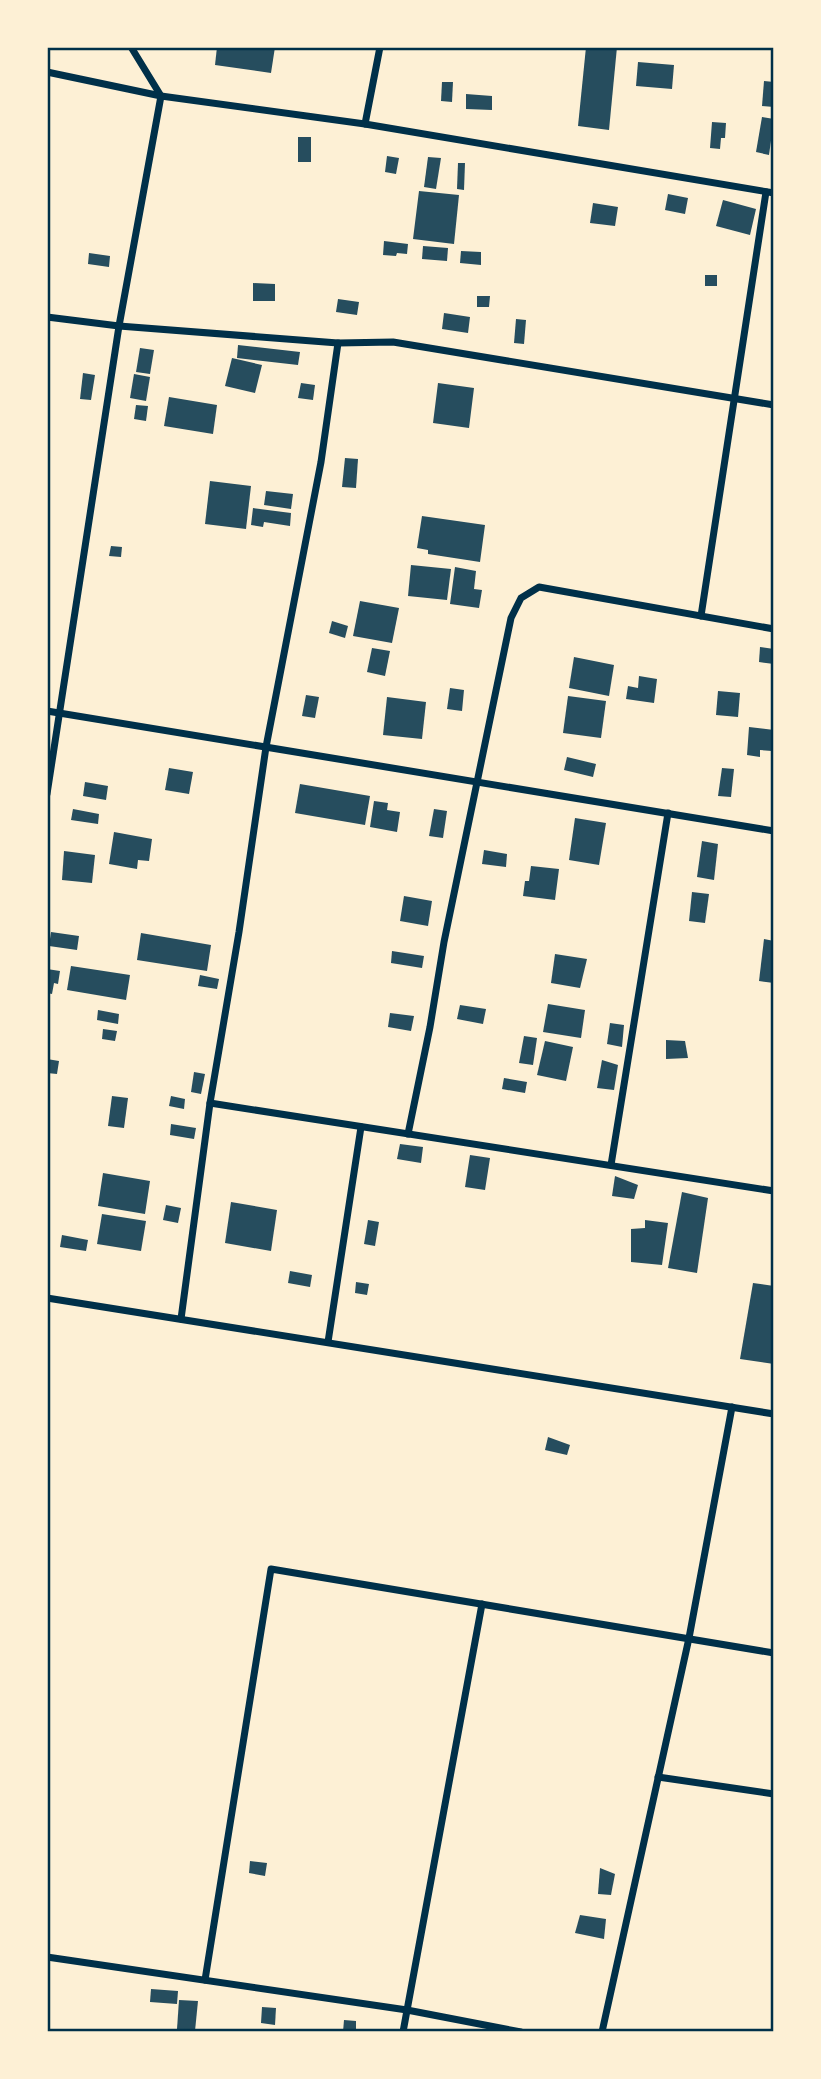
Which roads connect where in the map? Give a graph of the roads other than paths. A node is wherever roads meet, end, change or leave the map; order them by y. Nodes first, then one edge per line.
1 (131, 47) edge
2 (380, 47) edge
3 (47, 72) edge
4 (160, 96) junction
5 (365, 124) junction
6 (770, 193) edge
7 (47, 317) edge
8 (119, 326) junction
9 (338, 343) junction
10 (734, 399) junction
11 (774, 405) edge
12 (701, 616) junction
13 (774, 629) edge
14 (47, 711) edge
15 (60, 713) junction
16 (265, 747) junction
17 (478, 782) junction
18 (47, 794) edge
19 (668, 813) junction
20 (774, 831) edge
21 (209, 1103) junction
22 (360, 1127) junction
23 (408, 1134) junction
24 (611, 1166) junction
25 (774, 1191) edge
26 (47, 1298) edge
27 (181, 1319) junction
28 (328, 1342) junction
29 (732, 1407) junction
30 (774, 1414) edge
31 (482, 1604) junction
32 (689, 1638) junction
33 (774, 1653) edge
34 (658, 1777) junction
35 (774, 1794) edge
36 (47, 1957) edge
37 (205, 1980) junction
38 (407, 2010) junction
39 (403, 2032) edge
40 (522, 2032) edge
41 (602, 2032) edge

1 - 4 street
2 - 5 street
3 - 4 street
4 - 5 street
4 - 8 street
5 - 6 street
6 - 10 street
7 - 8 street
8 - 9 street
8 - 15 street
9 - 10 street
9 - 16 street
10 - 11 street
10 - 12 street
12 - 13 street
12 - 17 street
14 - 15 street
15 - 16 street
15 - 18 street
16 - 17 street
16 - 21 street
17 - 19 street
17 - 23 street
19 - 20 street
19 - 24 street
21 - 22 street
21 - 27 street
22 - 23 street
22 - 28 street
23 - 24 street
24 - 25 street
26 - 27 street
27 - 28 street
28 - 29 street
29 - 30 street
29 - 32 street
31 - 32 street
31 - 37 street
31 - 38 street
32 - 33 street
32 - 34 street
34 - 35 street
34 - 41 street
36 - 37 street
37 - 38 street
38 - 39 street
38 - 40 street

